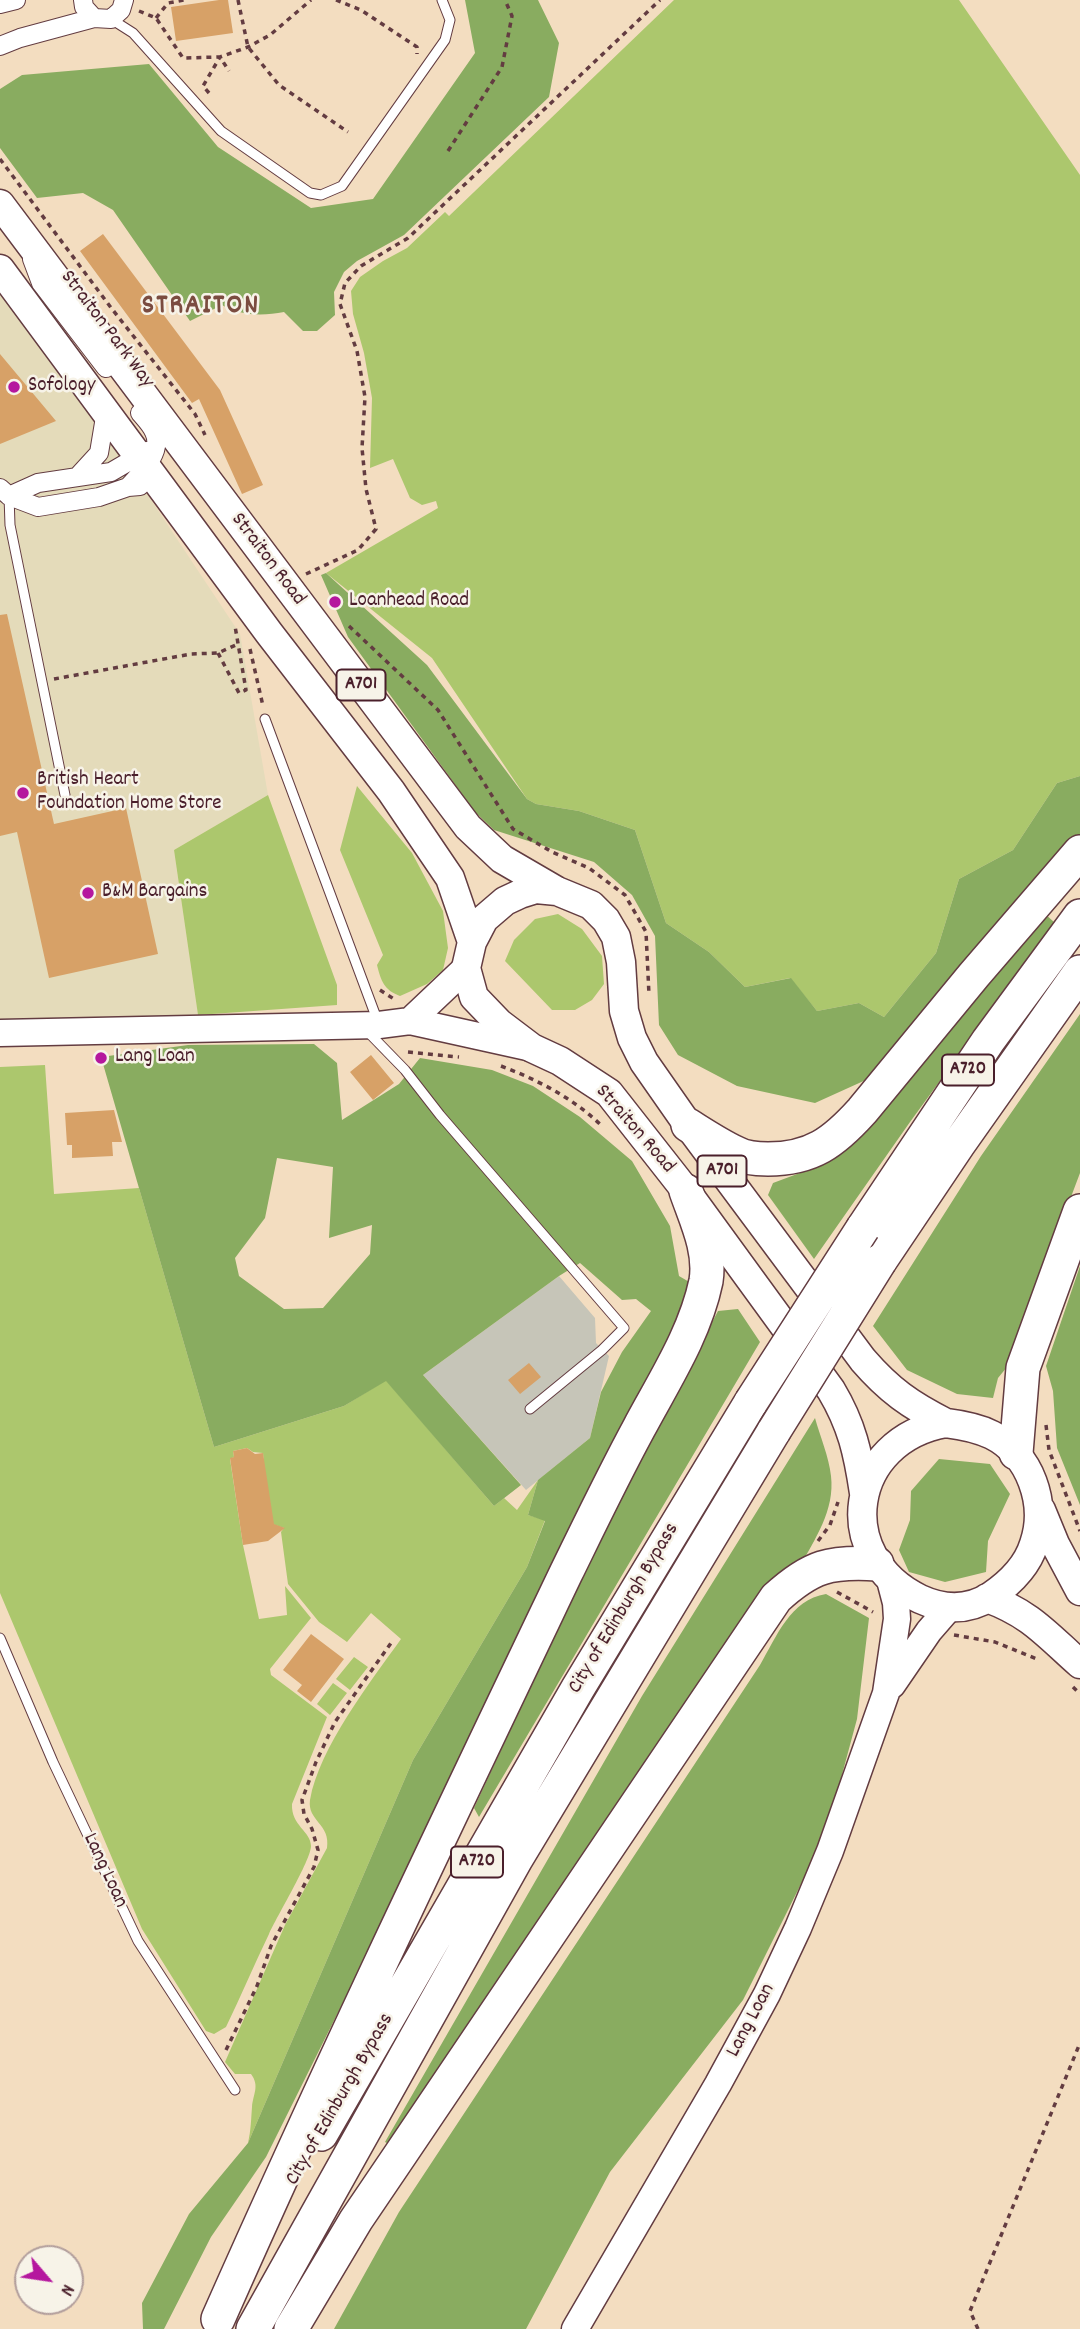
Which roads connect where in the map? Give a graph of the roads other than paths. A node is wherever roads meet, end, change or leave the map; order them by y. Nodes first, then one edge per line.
1 (16, 0) edge
2 (83, 0) edge
3 (124, 0) edge
4 (442, 0) edge
5 (0, 4) edge
6 (103, 19) junction
7 (0, 46) edge
8 (0, 204) edge
9 (24, 236) junction
10 (0, 269) edge
11 (106, 411) junction
12 (189, 455) junction
13 (147, 456) junction
14 (77, 477) junction
15 (128, 487) junction
16 (3, 494) edge
17 (173, 502) junction
18 (265, 719) dead end
19 (65, 795) dead end
20 (1080, 852) edge
21 (557, 891) junction
22 (1080, 916) edge
23 (469, 955) junction
24 (1080, 972) edge
25 (410, 1021) junction
26 (370, 1025) junction
27 (0, 1033) edge
28 (532, 1048) junction
29 (688, 1125) junction
30 (686, 1191) junction
31 (1080, 1211) edge
32 (530, 1409) dead end
33 (946, 1423) junction
34 (1016, 1453) junction
35 (864, 1493) junction
36 (1037, 1501) junction
37 (883, 1572) junction
38 (1080, 1591) edge
39 (987, 1598) junction
40 (949, 1608) junction
41 (0, 1638) edge
42 (1080, 1664) edge
43 (887, 1693) junction
44 (235, 2090) dead end
45 (215, 2324) edge
46 (253, 2329) edge
47 (291, 2329) edge
48 (575, 2329) edge

1 - 5 street
2 - 6 street
3 - 6 street
4 - 6 lane
6 - 7 street
8 - 9 main road, Straiton Road / A701
9 - 12 main road, Straiton Road / A701
9 - 13 street, Straiton Park Way
10 - 11 main road, Straiton Road / A701
11 - 13 main road, Straiton Road / A701
11 - 14 street
12 - 13 street
12 - 21 main road, Straiton Road / A701
13 - 14 street
13 - 15 street
13 - 17 main road, Straiton Road / A701
14 - 16 street
15 - 16 street
15 - 17 street
16 - 19 lane
17 - 23 main road, Straiton Road / A701
18 - 26 lane
20 - 29 highway
21 - 23 main road, Straiton Road / A701
21 - 29 main road, Straiton Road / A701
22 - 45 highway, City of Edinburgh Bypass / A720, bridge
23 - 25 street
23 - 28 main road, Straiton Road / A701
24 - 46 highway, City of Edinburgh Bypass / A720, bridge
25 - 26 street
25 - 28 street
26 - 27 street
26 - 32 lane
28 - 30 main road, Straiton Road / A701
29 - 33 main road, Straiton Road / A701
30 - 35 main road, Straiton Road / A701
30 - 45 highway
31 - 34 highway
33 - 34 main road, A701
33 - 35 main road, A701
34 - 36 main road, A701
35 - 37 main road, A701
36 - 38 main road, A701
36 - 39 main road, A701
37 - 40 main road
37 - 43 street, Lang Loan
37 - 47 highway
39 - 40 main road, A701
39 - 42 main road
40 - 43 street, Lang Loan
41 - 44 lane, Lang Loan
43 - 48 street, Lang Loan

